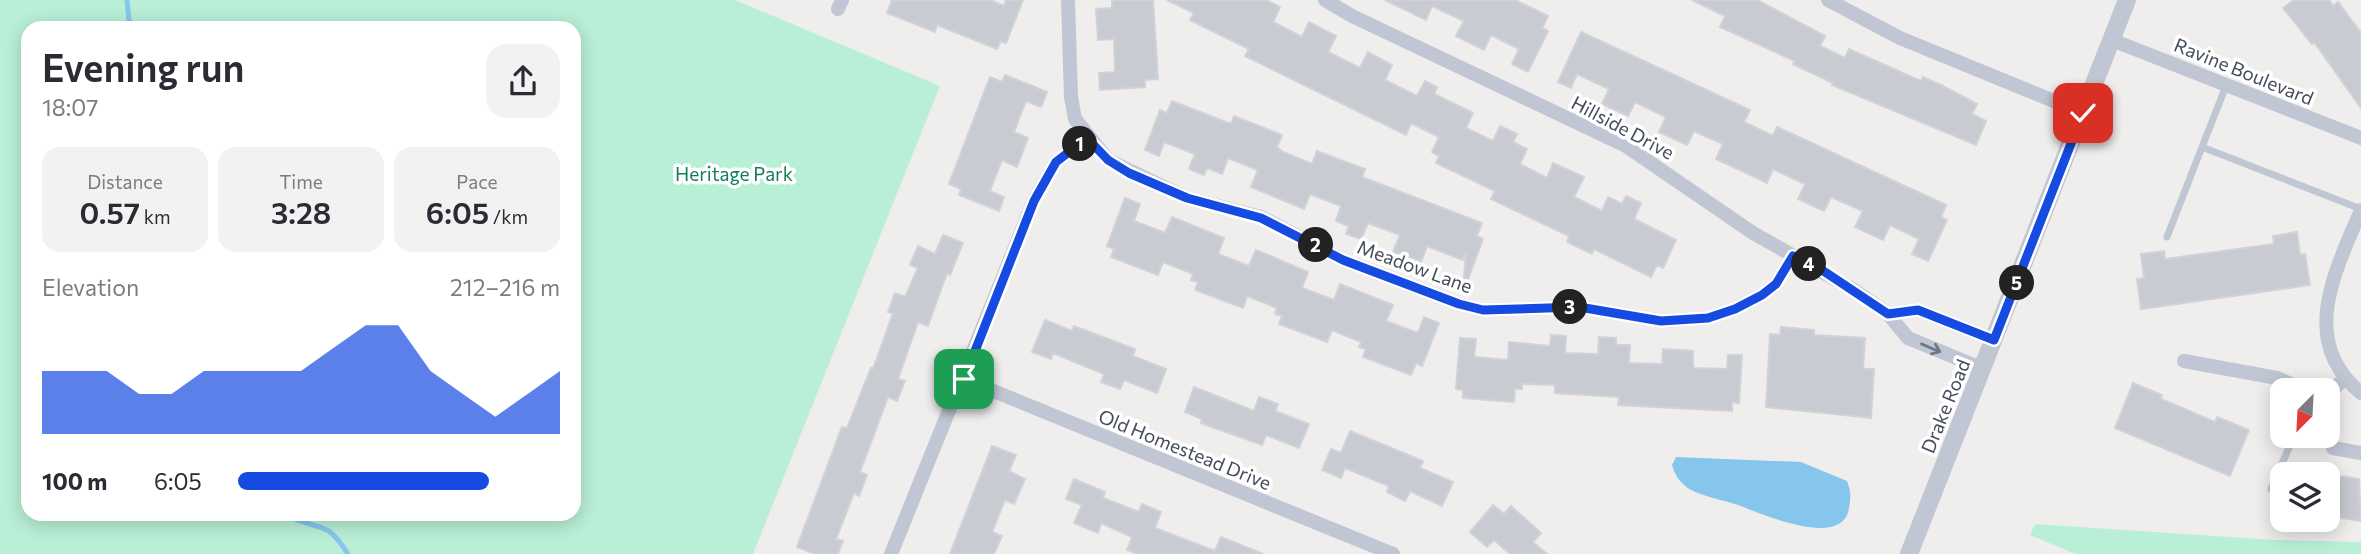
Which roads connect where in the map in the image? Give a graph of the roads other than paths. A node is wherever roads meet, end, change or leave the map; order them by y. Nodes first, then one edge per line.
1 (1068, 0) edge
2 (1325, 0) edge
3 (1829, 0) edge
4 (2127, 0) edge
5 (2112, 40) junction
6 (2226, 86) junction
7 (2083, 113) junction
8 (1087, 138) junction
9 (2361, 138) edge
10 (2202, 147) junction
11 (2361, 209) edge
12 (2356, 235) edge
13 (2168, 237) dead end
14 (1793, 256) junction
15 (1888, 314) junction
16 (1994, 340) junction
17 (2184, 361) dead end
18 (1983, 369) junction
19 (2277, 378) edge
20 (964, 379) junction
21 (2344, 379) junction
22 (2340, 383) edge
23 (2361, 393) edge
24 (2333, 448) dead end
25 (2361, 453) edge
26 (891, 554) edge
27 (1393, 554) edge
28 (1909, 554) edge

1 - 8 street, Meadow Lane
2 - 14 street, Hillside Drive
3 - 7 street
4 - 5 street, Drake Road
5 - 6 street, Ravine Boulevard
5 - 7 street, Drake Road
6 - 9 street, Ravine Boulevard
6 - 10 lane
7 - 16 street, Drake Road
8 - 14 street, Meadow Lane
8 - 20 street
10 - 11 lane
10 - 13 lane
11 - 12 street
12 - 21 street
14 - 15 street, Hillside Drive
15 - 16 street
15 -> 18 street, Hillside Drive
16 - 18 street, Drake Road
17 - 19 street
18 - 28 street, Drake Road
20 - 26 street
20 - 27 street, Old Homestead Drive
21 - 22 street
21 - 23 street
24 - 25 street

